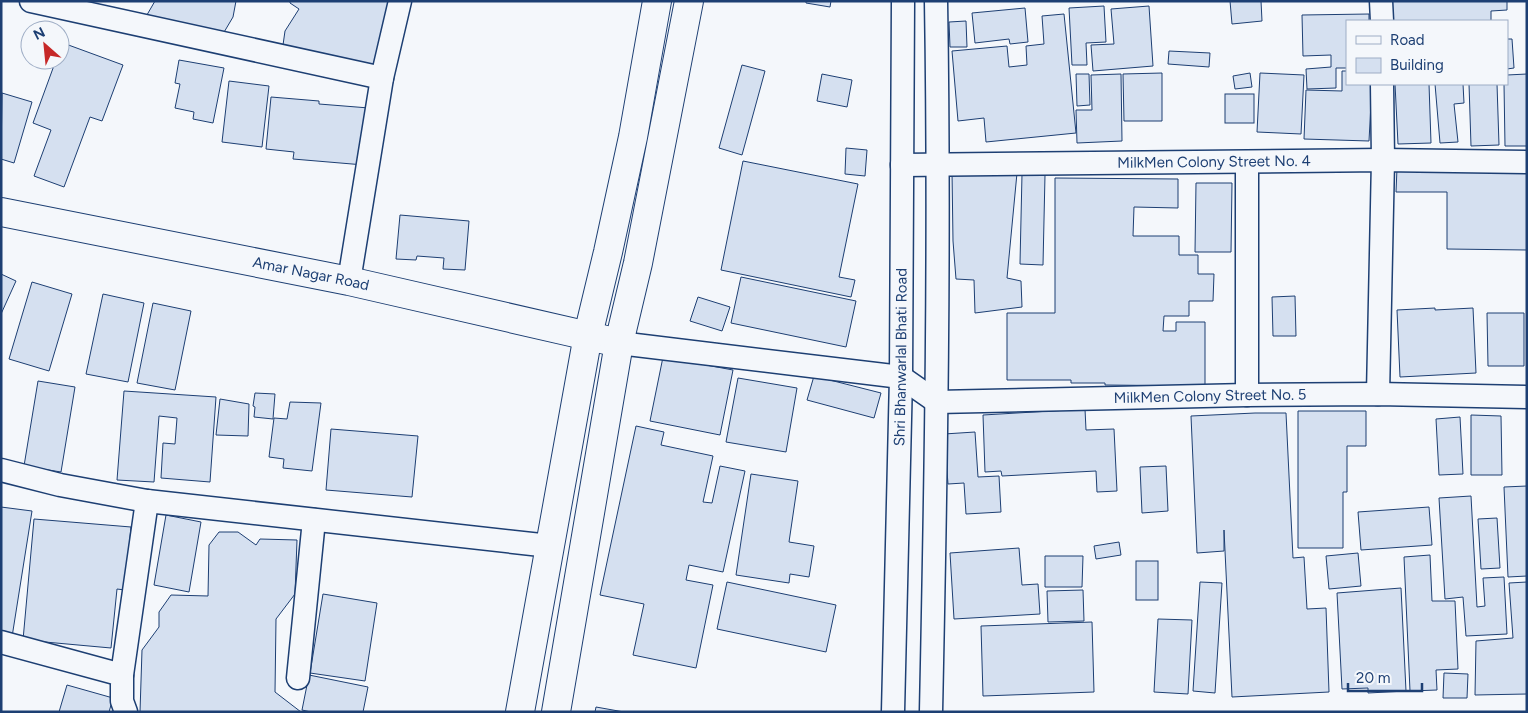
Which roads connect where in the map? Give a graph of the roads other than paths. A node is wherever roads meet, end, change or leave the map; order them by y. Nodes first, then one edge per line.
1 (31, 1) edge
2 (400, 1) edge
3 (656, 1) edge
4 (689, 1) edge
5 (903, 1) edge
6 (936, 1) edge
7 (1382, 1) edge
8 (1382, 20) edge
9 (382, 78) junction
10 (1382, 85) edge
11 (1383, 160) junction
12 (1248, 162) junction
13 (1527, 162) edge
14 (902, 164) junction
15 (938, 165) junction
16 (1, 212) edge
17 (349, 281) junction
18 (588, 335) junction
19 (619, 343) junction
20 (901, 377) junction
21 (1378, 394) junction
22 (1247, 395) junction
23 (1527, 397) edge
24 (937, 402) junction
25 (1, 470) edge
26 (148, 501) junction
27 (314, 520) junction
28 (550, 546) junction
29 (1, 642) edge
30 (122, 675) junction
31 (298, 678) dead end
32 (126, 712) edge
33 (520, 712) edge
34 (556, 712) edge
35 (893, 712) edge
36 (931, 712) edge

1 - 9 street
2 - 9 street
3 - 18 main road
4 - 19 main road
5 - 14 street, Shri Bhanwarlal Bhati Road
6 - 15 street
7 - 8 street
9 - 17 street
10 - 11 street
11 - 12 street, MilkMen Colony Street No. 4
11 - 13 street, MilkMen Colony Street No. 4
11 - 21 street
12 - 15 street, MilkMen Colony Street No. 4
12 - 22 street
14 - 15 street, MilkMen Colony Street No. 4
14 - 20 street, Shri Bhanwarlal Bhati Road
15 - 24 street
16 - 17 main road, Amar Nagar Road
17 - 18 main road, Amar Nagar Road
18 - 19 main road, Amar Nagar Road
18 - 28 main road
19 - 20 street
19 - 34 main road
20 - 24 street
20 - 35 street, Shri Bhanwarlal Bhati Road
21 - 22 street, MilkMen Colony Street No. 5
21 - 23 street, MilkMen Colony Street No. 5
22 - 24 street, MilkMen Colony Street No. 5
24 - 36 street
25 - 26 street
26 - 27 street
26 - 30 street
27 - 28 street
27 - 31 street
28 - 33 main road
29 - 30 street
30 - 32 street

